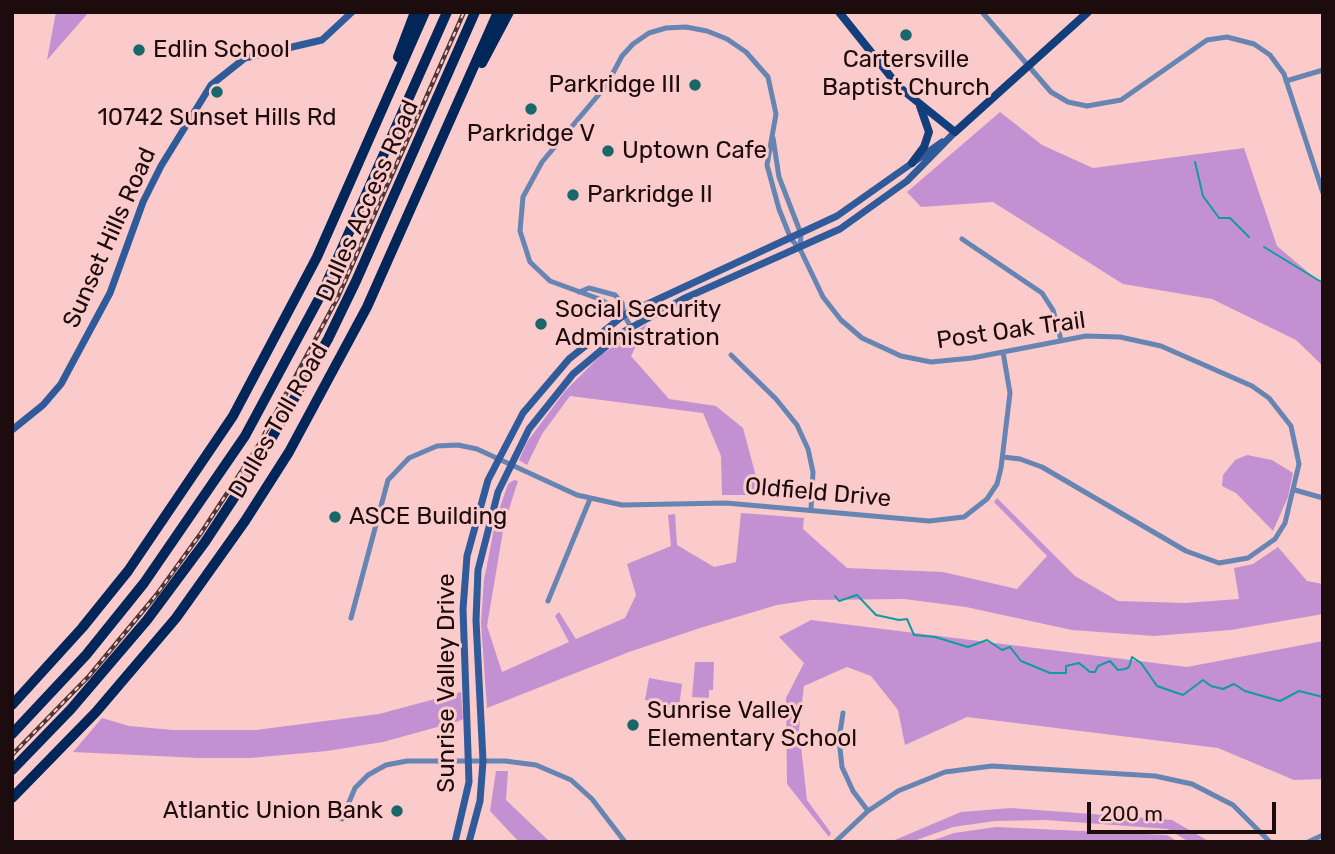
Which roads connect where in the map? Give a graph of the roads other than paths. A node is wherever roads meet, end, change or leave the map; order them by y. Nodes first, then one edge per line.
1 (352, 12) edge
2 (415, 12) edge
3 (425, 12) edge
4 (447, 12) edge
5 (475, 12) edge
6 (498, 12) edge
7 (509, 12) edge
8 (839, 12) edge
9 (982, 12) edge
10 (1088, 12) edge
11 (1028, 66) junction
12 (1323, 70) edge
13 (1286, 81) junction
14 (920, 106) junction
15 (955, 132) junction
16 (773, 138) junction
17 (945, 141) junction
18 (360, 159) junction
19 (431, 163) junction
20 (912, 163) junction
21 (1323, 193) edge
22 (801, 234) junction
23 (791, 239) junction
24 (962, 239) dead end
25 (800, 249) junction
26 (579, 292) junction
27 (624, 315) junction
28 (631, 327) junction
29 (1061, 340) junction
30 (1003, 352) junction
31 (731, 355) dead end
32 (12, 430) edge
33 (1003, 457) junction
34 (498, 459) junction
35 (509, 464) junction
36 (1295, 490) junction
37 (1323, 498) edge
38 (590, 499) junction
39 (810, 509) junction
40 (548, 601) dead end
41 (351, 618) dead end
42 (16, 701) edge
43 (843, 713) dead end
44 (12, 734) edge
45 (469, 761) junction
46 (483, 761) junction
47 (12, 770) edge
48 (12, 798) edge
49 (868, 811) junction
50 (342, 819) dead end
51 (1323, 835) edge
52 (455, 842) edge
53 (469, 842) edge
54 (625, 842) edge
55 (835, 842) edge
56 (1270, 842) edge
57 (1308, 842) edge

1 - 32 main road, Sunset Hills Road
2 - 18 highway
3 - 18 highway, Dulles Toll Road
4 - 44 highway, Dulles Access Road
5 - 47 highway, Dulles Access Road
6 - 19 highway, Dulles Toll Road
7 - 19 highway
8 - 14 main road
9 - 11 street
10 - 11 main road
11 - 13 street
11 - 15 main road
12 - 13 street
13 - 21 street
14 - 15 main road
14 - 20 main road
15 - 17 main road, Sunrise Valley Drive
16 - 22 street
16 - 23 street
16 - 26 street
17 - 20 main road, Sunrise Valley Drive
17 - 25 main road, Sunrise Valley Drive
18 - 42 highway, Dulles Toll Road
19 - 48 highway, Dulles Toll Road
20 - 22 main road, Sunrise Valley Drive
22 - 23 main road, Sunrise Valley Drive
22 - 25 street
23 - 25 street, Post Oak Trail
23 - 27 main road, Sunrise Valley Drive
24 - 29 street
25 - 28 main road, Sunrise Valley Drive
25 - 30 street, Post Oak Trail
26 - 27 street
26 - 27 street
27 - 28 street
27 - 34 main road, Sunrise Valley Drive
28 - 35 main road, Sunrise Valley Drive
29 - 30 street, Post Oak Trail
29 - 36 street, Post Oak Trail
30 - 33 street, Oldfield Drive
31 - 39 street
33 - 36 street, Post Oak Trail
33 - 39 street, Oldfield Drive
34 - 35 street, Oldfield Drive
34 - 41 street, Oldfield Drive
34 - 45 main road, Sunrise Valley Drive
35 - 38 street, Oldfield Drive
35 - 46 main road, Sunrise Valley Drive
36 - 37 street
38 - 39 street, Oldfield Drive
38 - 40 street
43 - 49 street
45 - 46 street
45 - 50 street
45 - 52 main road, Sunrise Valley Drive
46 - 53 main road, Sunrise Valley Drive
46 - 54 street
49 - 55 street
49 - 56 street
51 - 57 street

